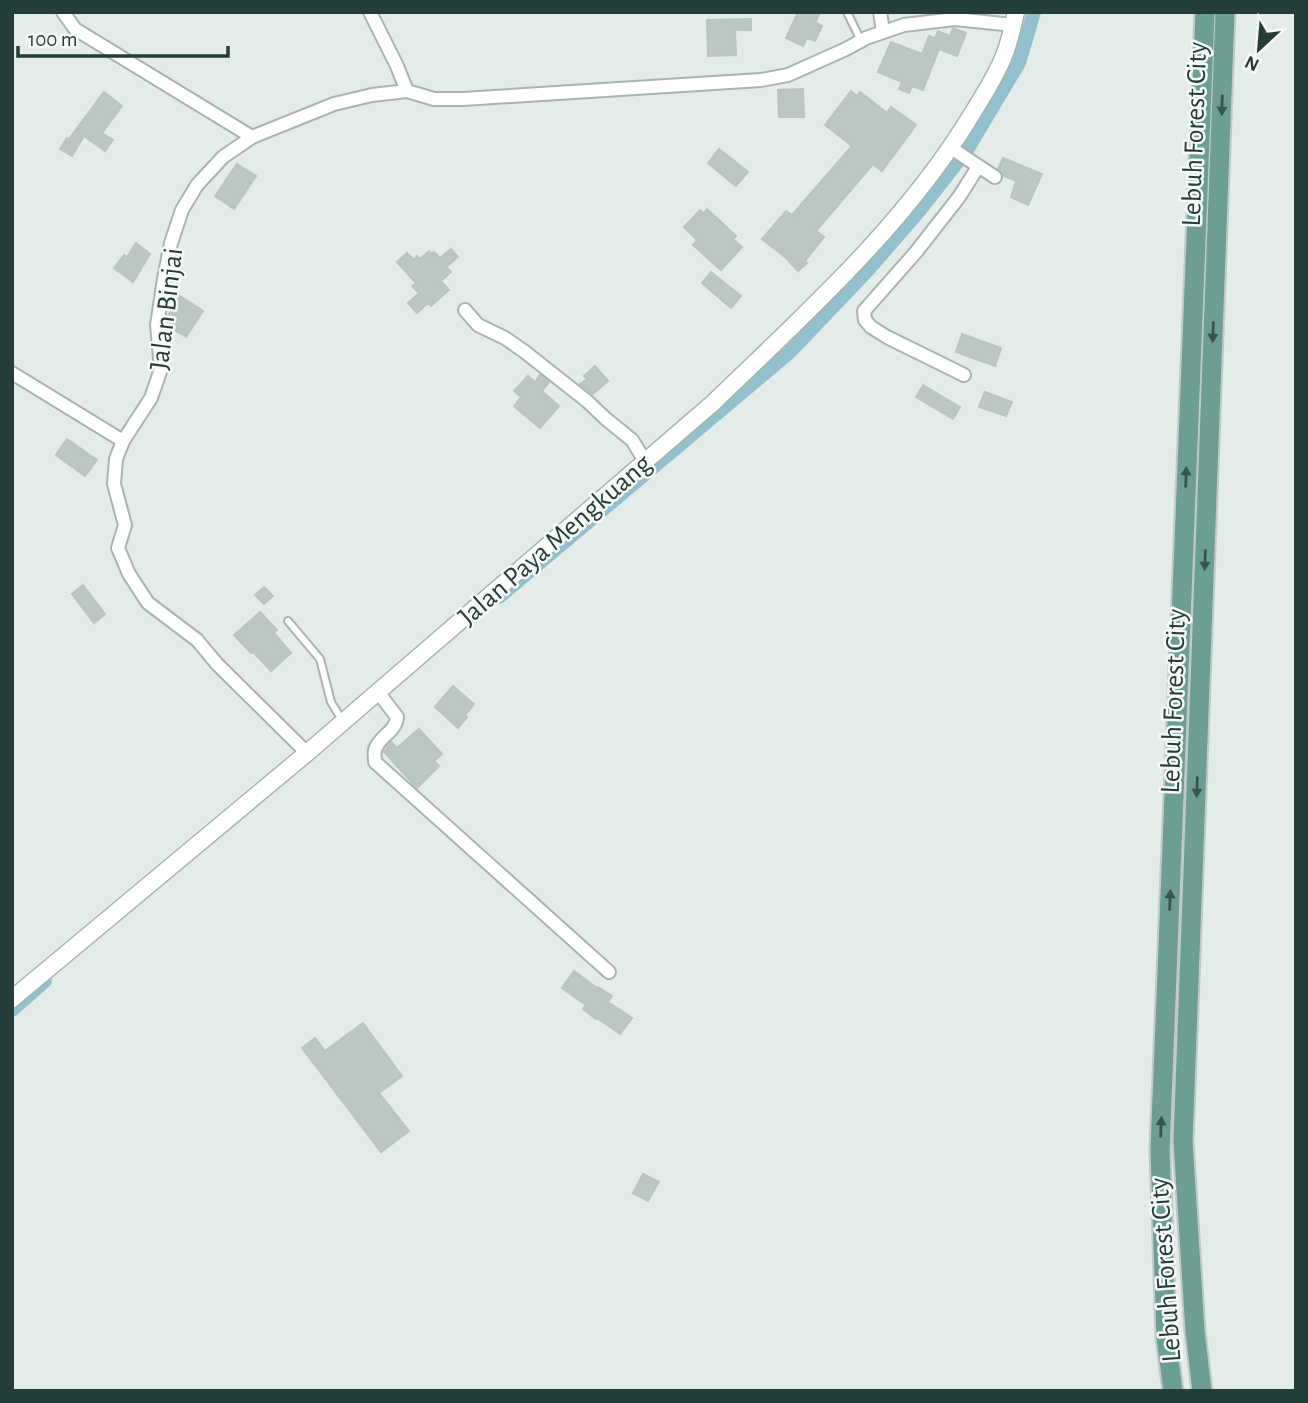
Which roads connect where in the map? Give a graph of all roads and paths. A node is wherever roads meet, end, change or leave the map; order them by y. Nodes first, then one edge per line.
1 (63, 12) edge
2 (370, 12) edge
3 (847, 12) edge
4 (880, 12) edge
5 (1205, 12) edge
6 (1225, 12) edge
7 (1015, 18) edge
8 (883, 31) junction
9 (861, 41) junction
10 (407, 90) junction
11 (252, 137) junction
12 (951, 148) junction
13 (978, 167) junction
14 (995, 177) dead end
15 (465, 310) dead end
16 (12, 373) edge
17 (964, 376) dead end
18 (123, 441) junction
19 (645, 461) junction
20 (288, 621) dead end
21 (378, 692) junction
22 (343, 722) junction
23 (307, 753) junction
24 (609, 972) dead end
25 (12, 999) edge
26 (1173, 1391) edge
27 (1202, 1391) edge

1 - 11 street
2 - 10 street
3 - 9 lane
4 - 8 street
26 -> 5 main road, Lebuh Forest City
6 -> 27 main road, Lebuh Forest City
7 - 8 street
7 - 12 street, Jalan Paya Mengkuang
8 - 9 street
9 - 10 street
10 - 11 street, Jalan Binjai
11 - 18 street, Jalan Binjai
12 - 13 street
12 - 19 street, Jalan Paya Mengkuang
13 - 14 street
13 - 17 street
15 - 19 street
16 - 18 street
18 - 23 street, Jalan Binjai
19 - 21 street, Jalan Paya Mengkuang
20 - 22 lane
21 - 22 street, Jalan Paya Mengkuang
21 - 24 street
22 - 23 street, Jalan Paya Mengkuang
23 - 25 street, Jalan Paya Mengkuang

